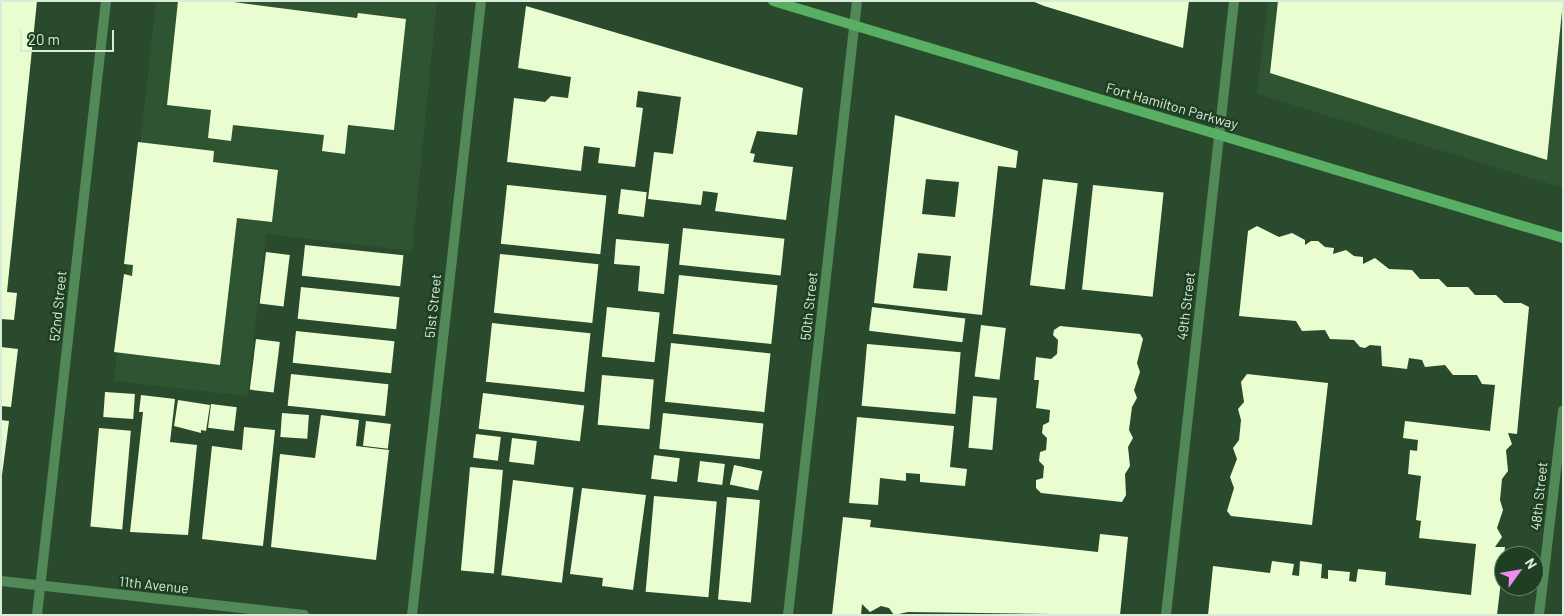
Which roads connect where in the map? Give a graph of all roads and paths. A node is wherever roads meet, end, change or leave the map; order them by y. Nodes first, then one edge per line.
1 (106, 1) edge
2 (481, 1) edge
3 (773, 1) edge
4 (857, 1) edge
5 (1234, 1) edge
6 (854, 26) junction
7 (1219, 134) junction
8 (1563, 238) edge
9 (1563, 410) edge
10 (1, 581) edge
11 (40, 586) junction
12 (37, 615) edge
13 (304, 615) edge
14 (412, 615) edge
15 (788, 615) edge
16 (1166, 615) edge
17 (1539, 615) edge

1 - 11 street, 52nd Street
2 - 14 street, 51st Street
3 - 6 main road, Fort Hamilton Parkway
4 - 6 street, 50th Street
5 - 7 street, 49th Street
6 - 7 main road, Fort Hamilton Parkway
6 - 15 street, 50th Street
7 - 8 main road, Fort Hamilton Parkway
7 - 16 street, 49th Street
9 - 17 street, 48th Street
10 - 11 street, 11th Avenue
11 - 12 street, 52nd Street
11 - 13 street, 11th Avenue

